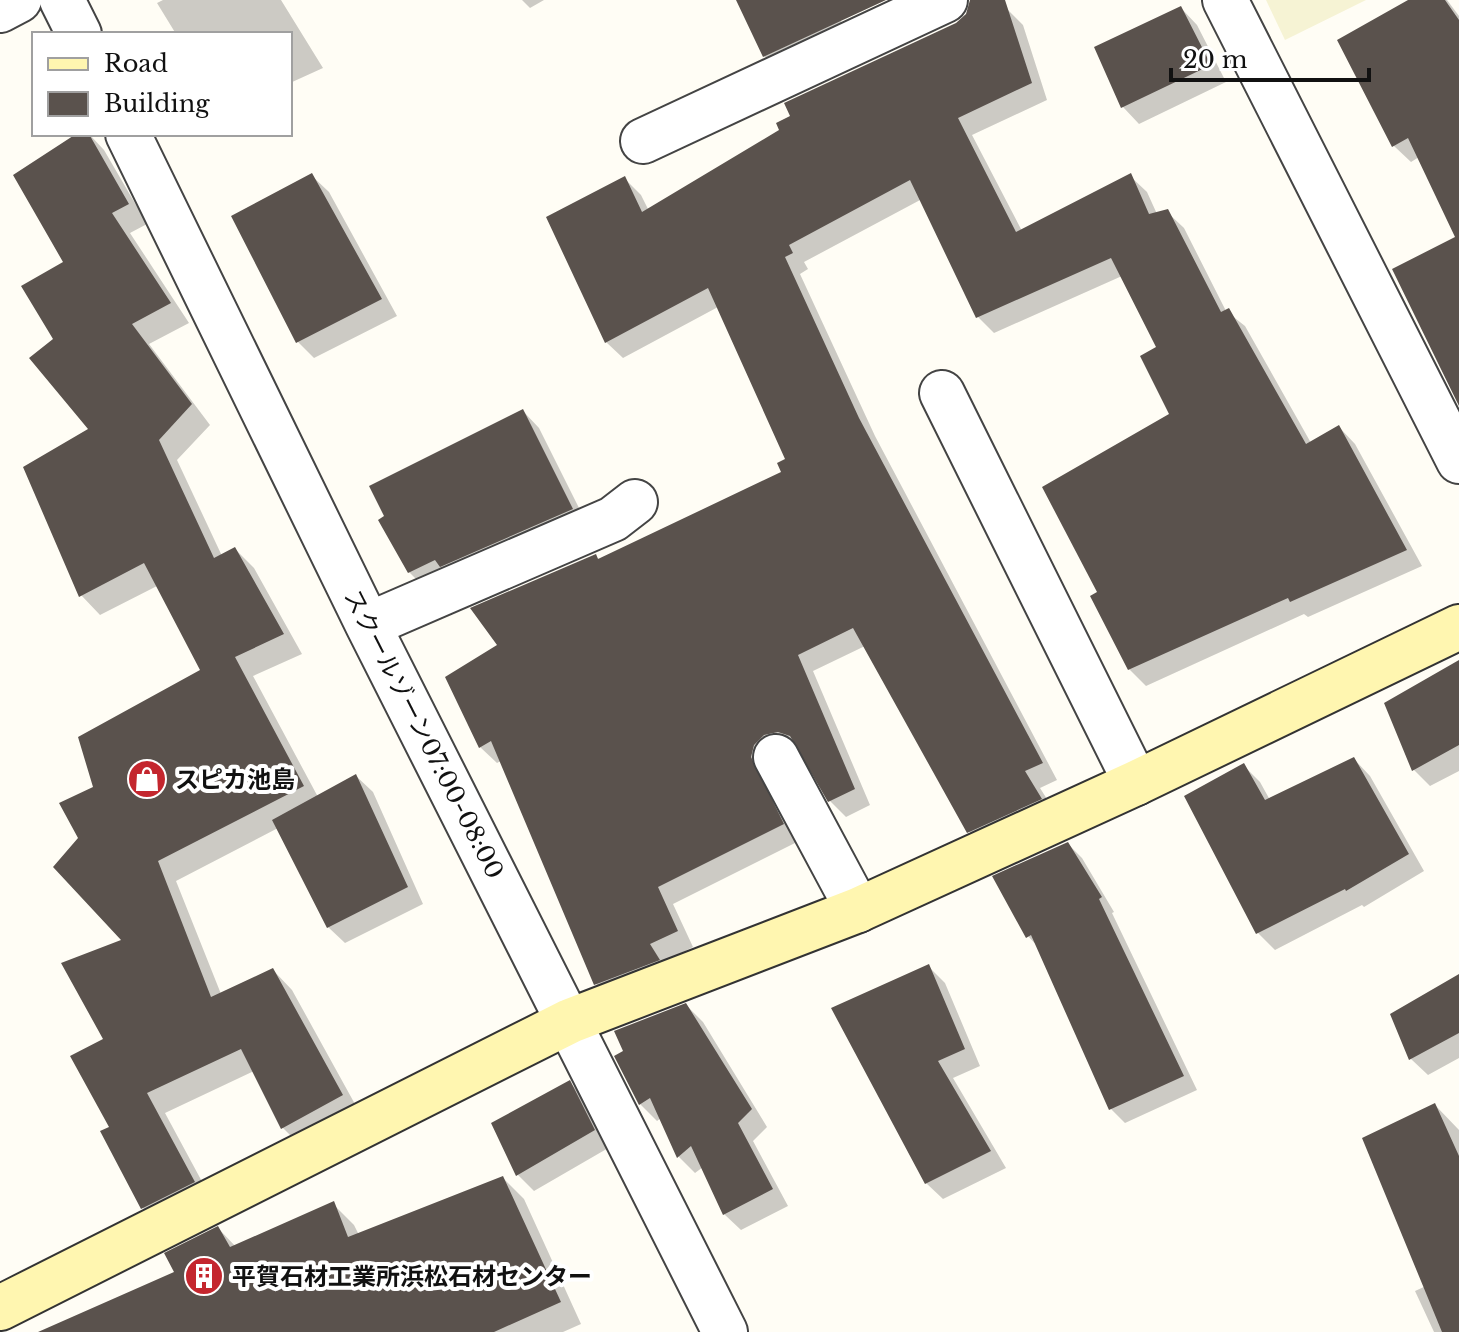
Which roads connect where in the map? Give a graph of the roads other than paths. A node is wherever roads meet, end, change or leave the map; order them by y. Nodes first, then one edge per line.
1 (19, 0) edge
2 (62, 0) edge
3 (945, 0) edge
4 (1225, 0) edge
5 (0, 10) edge
6 (78, 32) edge
7 (129, 136) edge
8 (643, 141) dead end
9 (942, 393) dead end
10 (1459, 461) edge
11 (635, 502) dead end
12 (368, 625) junction
13 (1459, 627) edge
14 (776, 757) dead end
15 (1136, 783) junction
16 (858, 910) junction
17 (570, 1021) junction
18 (0, 1308) edge
19 (725, 1332) edge

1 - 5 street
2 - 6 street
3 - 8 street
4 - 10 street
7 - 12 street, スクールゾーン07:00-08:00
9 - 15 street
11 - 12 street
12 - 17 street, スクールゾーン07:00-08:00
13 - 15 street
14 - 16 street
15 - 16 street
16 - 17 street
17 - 18 street
17 - 19 street, スクールゾーン07:00-08:00

